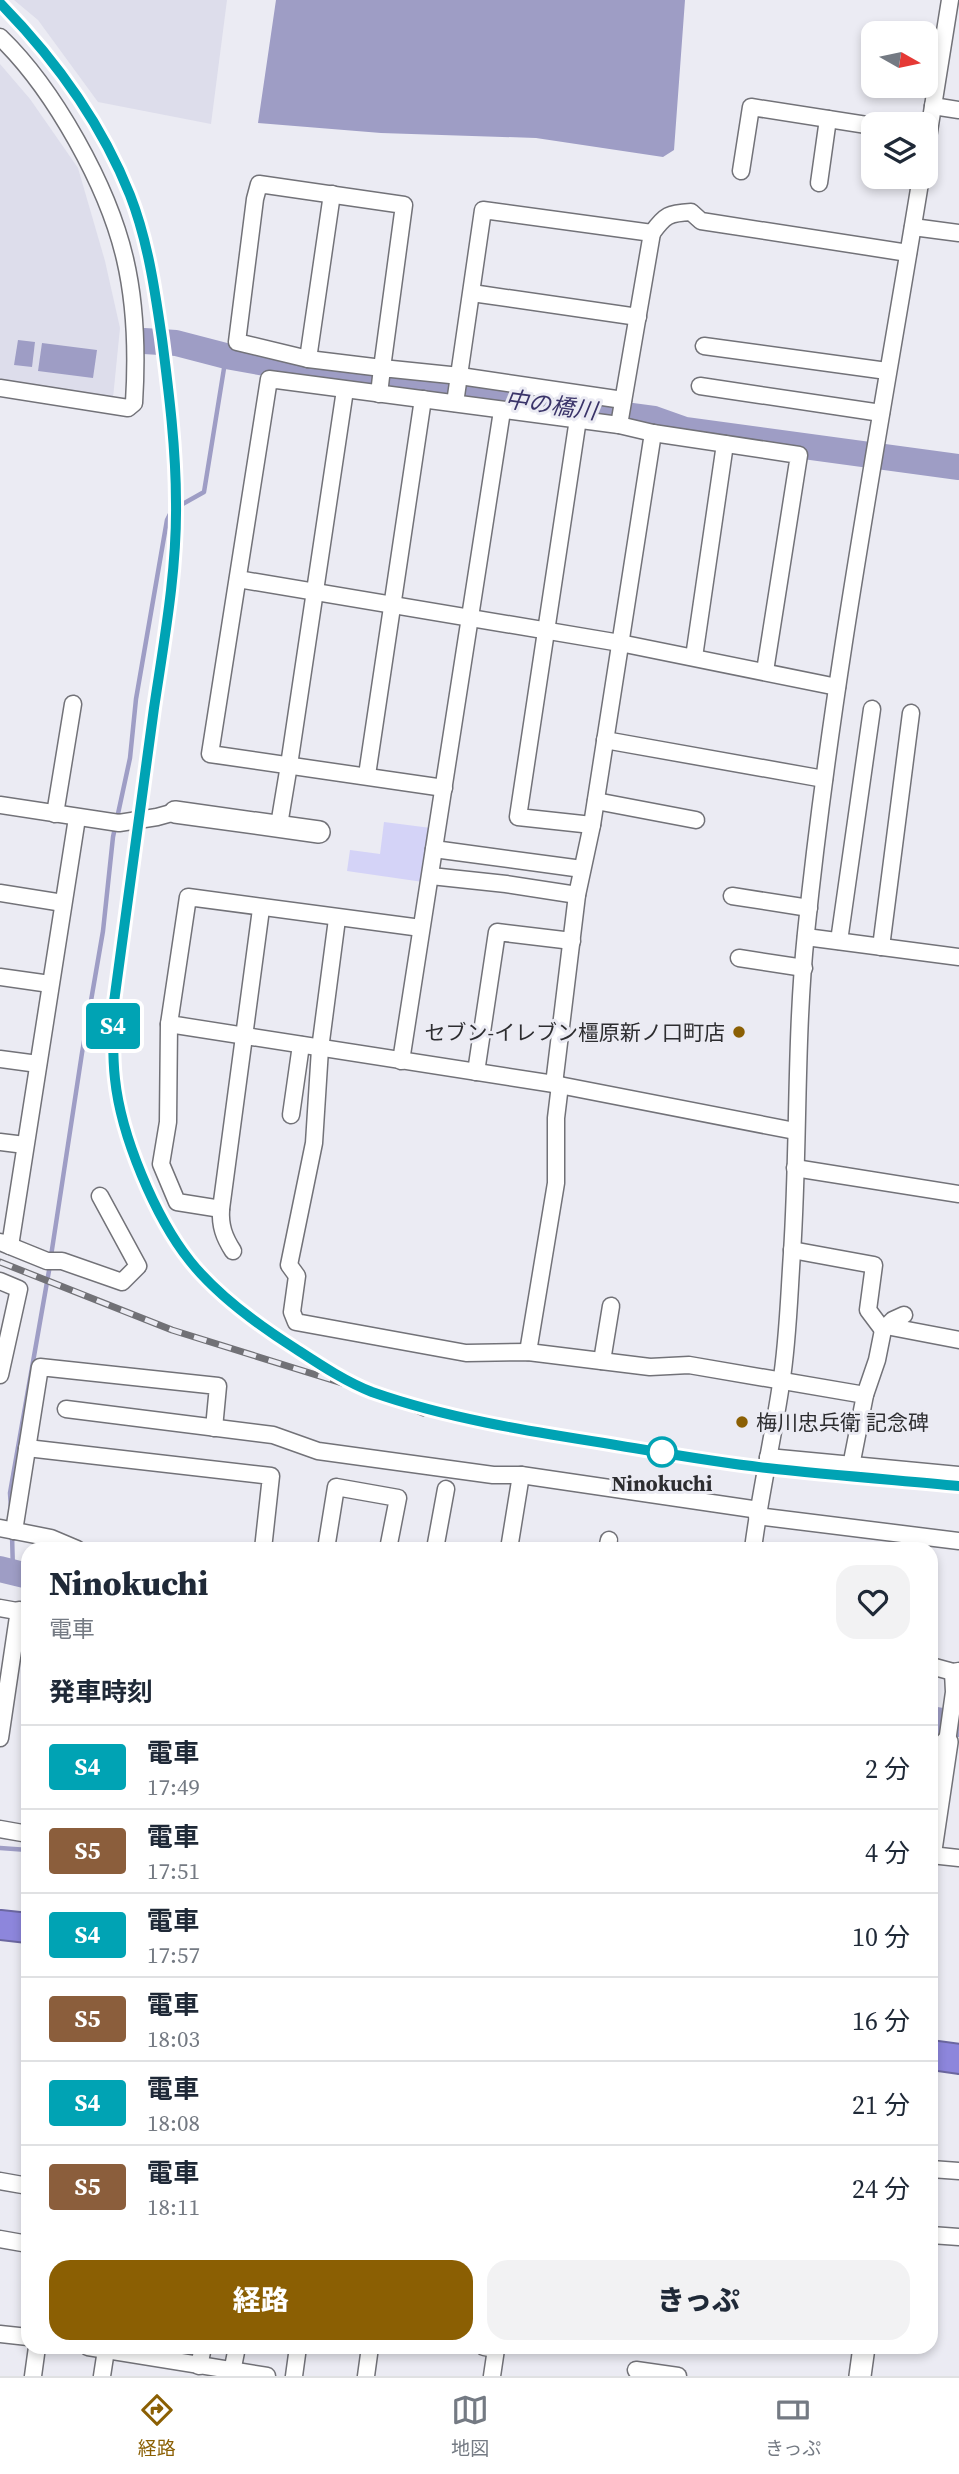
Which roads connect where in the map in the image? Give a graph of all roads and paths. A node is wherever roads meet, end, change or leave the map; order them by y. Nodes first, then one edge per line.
1 (953, 3) edge
2 (0, 37) edge
3 (933, 106) junction
4 (959, 110) edge
5 (932, 112) edge
6 (828, 119) junction
7 (861, 124) edge
8 (741, 171) dead end
9 (819, 183) dead end
10 (919, 189) edge
11 (332, 194) junction
12 (913, 227) junction
13 (652, 233) junction
14 (959, 233) edge
15 (908, 253) junction
16 (472, 293) junction
17 (638, 317) junction
18 (704, 346) dead end
19 (308, 359) junction
20 (887, 371) junction
21 (380, 382) junction
22 (699, 386) dead end
23 (0, 388) edge
24 (345, 390) junction
25 (458, 390) junction
26 (423, 399) junction
27 (502, 411) junction
28 (621, 412) junction
29 (881, 413) junction
30 (578, 419) junction
31 (653, 433) junction
32 (725, 444) junction
33 (237, 579) junction
34 (314, 592) junction
35 (391, 606) junction
36 (469, 618) junction
37 (546, 632) junction
38 (620, 643) junction
39 (694, 657) junction
40 (765, 671) junction
41 (836, 687) junction
42 (73, 704) dead end
43 (873, 709) dead end
44 (911, 713) dead end
45 (605, 740) junction
46 (289, 765) junction
47 (367, 775) junction
48 (824, 779) junction
49 (444, 788) junction
50 (596, 801) junction
51 (0, 805) edge
52 (175, 812) joint
53 (55, 814) junction
54 (77, 818) junction
55 (696, 820) dead end
56 (279, 825) junction
57 (592, 825) junction
58 (319, 832) dead end
59 (434, 849) junction
60 (509, 859) junction
61 (582, 869) junction
62 (431, 876) junction
63 (506, 884) junction
64 (0, 893) edge
65 (577, 895) junction
66 (732, 896) dead end
67 (63, 903) junction
68 (809, 908) junction
69 (261, 909) junction
70 (337, 919) junction
71 (421, 928) junction
72 (806, 937) junction
73 (572, 941) junction
74 (839, 941) junction
75 (881, 947) junction
76 (959, 957) edge
77 (739, 958) dead end
78 (804, 968) junction
79 (0, 977) edge
80 (50, 984) junction
81 (169, 1024) junction
82 (246, 1036) junction
83 (301, 1045) junction
84 (320, 1049) junction
85 (0, 1059) edge
86 (401, 1061) junction
87 (37, 1065) junction
88 (476, 1072) junction
89 (557, 1085) junction
90 (291, 1115) dead end
91 (795, 1131) junction
92 (0, 1142) edge
93 (25, 1145) junction
94 (795, 1168) junction
95 (959, 1194) edge
96 (100, 1196) dead end
97 (221, 1209) junction
98 (5, 1244) edge
99 (792, 1250) junction
100 (233, 1251) dead end
101 (0, 1281) edge
102 (611, 1306) dead end
103 (904, 1315) dead end
104 (884, 1328) junction
105 (959, 1340) edge
106 (528, 1352) junction
107 (602, 1361) junction
108 (0, 1375) edge
109 (782, 1382) junction
110 (865, 1395) junction
111 (66, 1409) dead end
112 (214, 1428) junction
113 (27, 1448) junction
114 (768, 1457) junction
115 (851, 1466) junction
116 (521, 1475) junction
117 (959, 1475) edge
118 (446, 1489) dead end
119 (758, 1513) junction
120 (7, 1530) edge
121 (959, 1541) edge
122 (60, 1542) edge
123 (264, 1542) edge
124 (327, 1542) edge
125 (389, 1542) edge
126 (436, 1542) edge
127 (510, 1542) edge
128 (754, 1542) edge
129 (0, 1608) edge
130 (21, 1611) edge
131 (21, 1622) edge
132 (938, 1667) edge
133 (956, 1671) edge
134 (0, 1738) edge
135 (947, 1742) joint
136 (938, 1804) edge
137 (0, 1829) edge
138 (21, 1833) edge
139 (938, 1854) edge
140 (959, 1858) edge
141 (0, 1925) edge
142 (21, 1927) edge
143 (938, 2056) edge
144 (959, 2059) edge
145 (938, 2170) edge
146 (959, 2171) edge
147 (0, 2181) edge
148 (21, 2185) edge
149 (938, 2236) edge
150 (959, 2237) edge
151 (0, 2239) edge
152 (21, 2243) edge
153 (0, 2334) edge
154 (21, 2336) edge
155 (36, 2354) edge
156 (105, 2354) edge
157 (154, 2354) edge
158 (202, 2354) edge
159 (236, 2354) edge
160 (297, 2354) edge
161 (369, 2354) edge
162 (495, 2354) edge
163 (863, 2354) edge
164 (199, 2366) junction
165 (636, 2370) dead end
166 (232, 2372) junction
167 (33, 2376) edge
168 (102, 2376) edge
169 (267, 2376) edge
170 (294, 2376) edge
171 (366, 2376) edge
172 (492, 2376) edge
173 (678, 2376) edge
174 (860, 2376) edge

1 - 3 street
2 - 23 street
3 - 4 street
3 - 5 street
6 - 7 street
6 - 8 street
6 - 9 street
10 - 12 street
11 - 19 street
11 - 19 street
11 - 21 street
12 - 14 street
12 - 15 street
13 - 15 street
13 - 16 street
13 - 17 street
15 - 20 street
16 - 17 street
16 - 25 street
17 - 28 street
18 - 20 street
19 - 21 street
20 - 29 street
21 - 24 street
21 - 25 street
21 - 26 street
22 - 29 street
24 - 33 street
24 - 34 street
25 - 26 street
25 - 27 street
25 - 28 street
26 - 35 street
27 - 30 street
27 - 36 street
28 - 30 street
28 - 31 street
29 - 41 street
30 - 37 street
31 - 32 street
31 - 38 street
32 - 39 street
32 - 40 street
33 - 34 street
33 - 46 street
34 - 35 street
34 - 46 street
35 - 36 street
35 - 47 street
36 - 37 street
36 - 49 street
37 - 38 street
37 - 57 street
38 - 39 street
38 - 45 street
39 - 40 street
40 - 41 street
41 - 48 street
42 - 53 street
43 - 74 street
44 - 75 street
45 - 48 street
45 - 50 street
46 - 47 street
46 - 56 street
47 - 49 street
48 - 68 street
49 - 59 street
50 - 55 street
50 - 57 street
51 - 53 street
52 - 54 street
52 - 56 street
53 - 54 street
54 - 67 street
56 - 58 street
57 - 61 street
59 - 60 street
59 - 62 street
60 - 61 street
60 - 63 street
61 - 65 street
62 - 63 street
62 - 71 street
63 - 65 street
64 - 67 street
65 - 73 street
66 - 68 street
67 - 80 street
68 - 72 street
69 - 70 street
69 - 81 street
69 - 82 street
70 - 71 street
70 - 84 street
71 - 86 street
72 - 74 street
72 - 78 street
73 - 88 street
73 - 89 street
74 - 75 street
75 - 76 street
77 - 78 street
78 - 91 street
79 - 80 street
80 - 87 street
81 - 82 street
81 - 97 street
82 - 83 street
82 - 97 street
83 - 84 street
83 - 90 street
84 - 86 street
84 - 106 street
85 - 87 street
86 - 88 street
87 - 93 street
88 - 89 street
89 - 91 street
89 - 106 street
91 - 94 street
92 - 93 street
93 - 98 street
94 - 95 street
94 - 99 street
96 - 98 street
97 - 100 street
99 - 104 street
99 - 109 street
101 - 108 street
102 - 107 street
103 - 104 street
104 - 105 street
104 - 110 street
106 - 107 street
107 - 109 street
109 - 110 street
109 - 114 street
110 - 115 street
111 - 112 street
112 - 113 street
112 - 116 street
113 - 120 street
113 - 123 street
114 - 115 street
114 - 119 street
115 - 117 street
116 - 119 street
116 - 127 street
118 - 126 street
119 - 121 street
119 - 128 street
120 - 122 street
124 - 125 street
129 - 130 street
131 - 134 street
132 - 133 street
133 - 135 street
135 - 136 street
137 - 138 street
139 - 140 street
141 - 142 highway
143 - 144 highway
145 - 146 street
147 - 148 street
149 - 150 street
151 - 152 street
153 - 154 street
155 - 167 street
156 - 168 street
157 - 164 street
158 - 164 street
159 - 166 street
160 - 170 street
161 - 171 street
162 - 172 street
163 - 174 street
164 - 166 street
165 - 173 street
166 - 169 street

